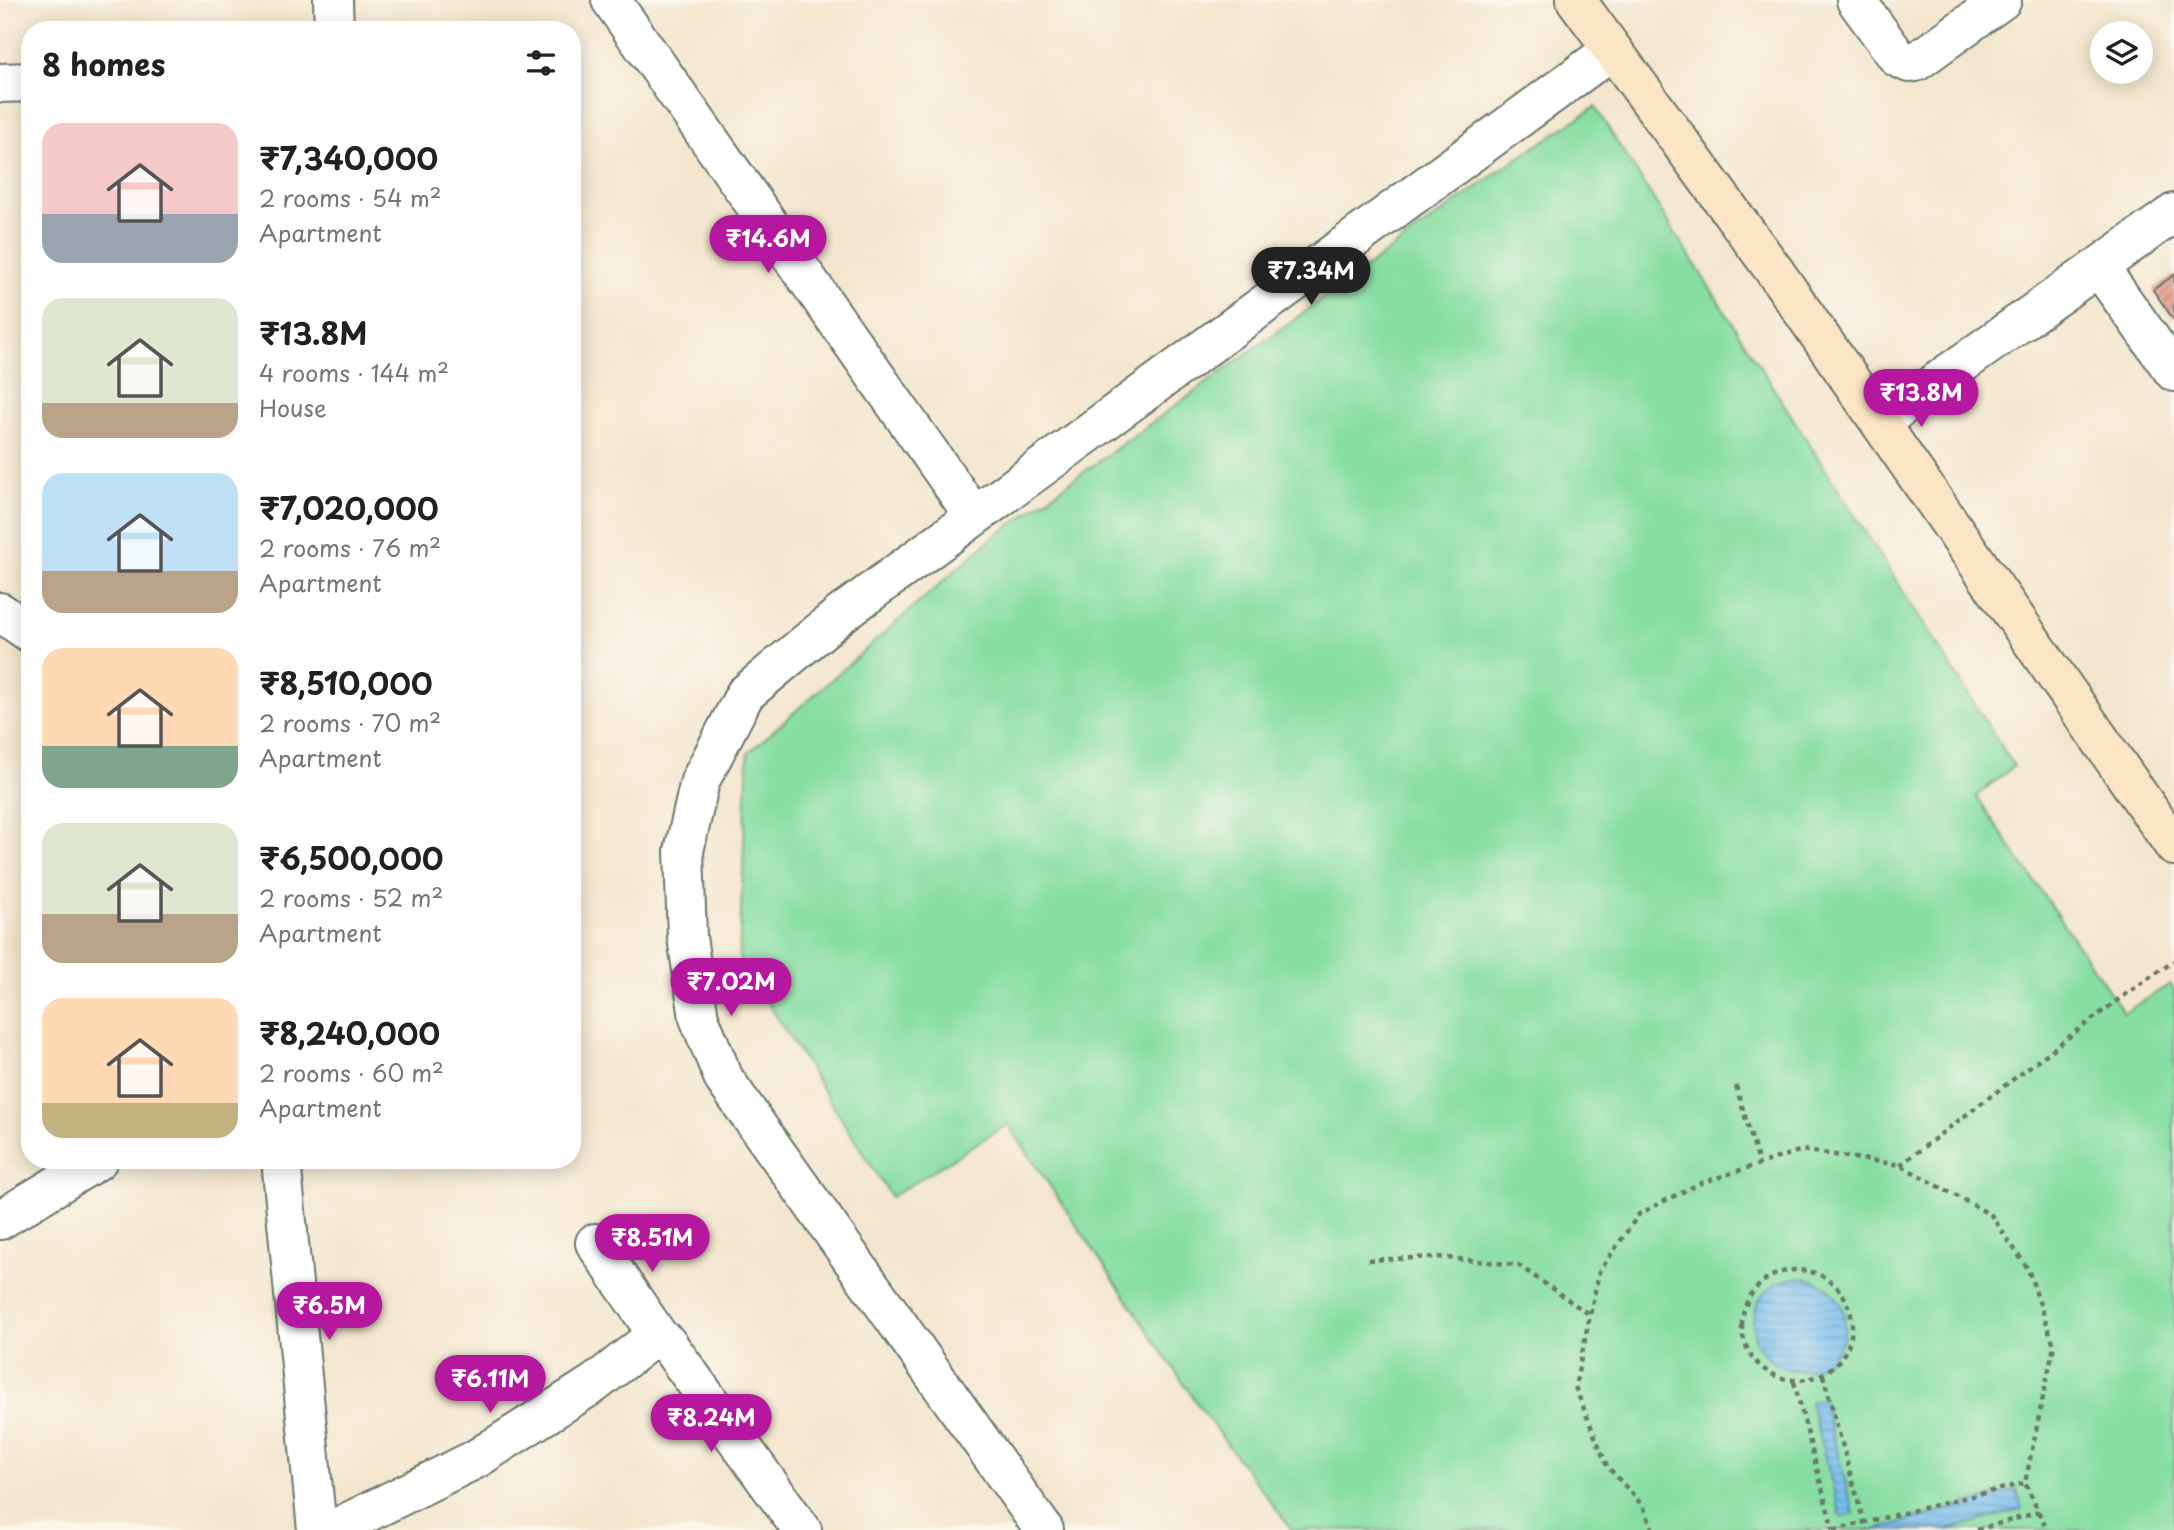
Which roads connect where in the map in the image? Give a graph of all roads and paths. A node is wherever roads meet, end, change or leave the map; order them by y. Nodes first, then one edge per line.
1 (334, 0) edge
2 (611, 0) edge
3 (1576, 0) edge
4 (1856, 0) edge
5 (2002, 0) edge
6 (334, 21) edge
7 (1612, 50) junction
8 (21, 82) edge
9 (0, 83) edge
10 (2174, 213) edge
11 (2099, 267) junction
12 (2174, 372) edge
13 (1880, 422) junction
14 (974, 516) junction
15 (0, 612) edge
16 (21, 627) edge
17 (2174, 846) edge
18 (2174, 961) edge
19 (1736, 1087) dead end
20 (1759, 1163) junction
21 (1900, 1165) junction
22 (83, 1169) edge
23 (282, 1169) edge
24 (0, 1220) edge
25 (595, 1244) dead end
26 (1368, 1260) dead end
27 (1590, 1315) junction
28 (659, 1337) junction
29 (1823, 1375) junction
30 (1794, 1382) junction
31 (2025, 1483) junction
32 (2039, 1512) junction
33 (1864, 1522) junction
34 (317, 1530) edge
35 (332, 1530) edge
36 (802, 1530) edge
37 (1044, 1530) edge
38 (1653, 1530) edge
39 (1834, 1530) edge
40 (1866, 1530) edge
41 (1977, 1530) edge
42 (2047, 1530) edge

1 - 6 street
2 - 14 street
3 - 7 main road
4 - 5 street
7 - 13 main road
7 - 14 street
8 - 9 street
10 - 11 street
11 - 12 street
11 - 13 street
13 - 17 main road
14 - 37 street
15 - 16 street
18 - 21 path
19 - 20 path
20 - 21 path
20 - 27 path
21 - 31 path
22 - 24 street
23 - 34 street
25 - 28 street
26 - 27 path
27 - 38 path
28 - 35 street
28 - 36 street
29 - 30 path
29 - 30 path
29 - 33 path
30 - 39 path
31 - 32 path
31 - 33 path
32 - 41 path
32 - 42 path
33 - 39 path
33 - 40 path

